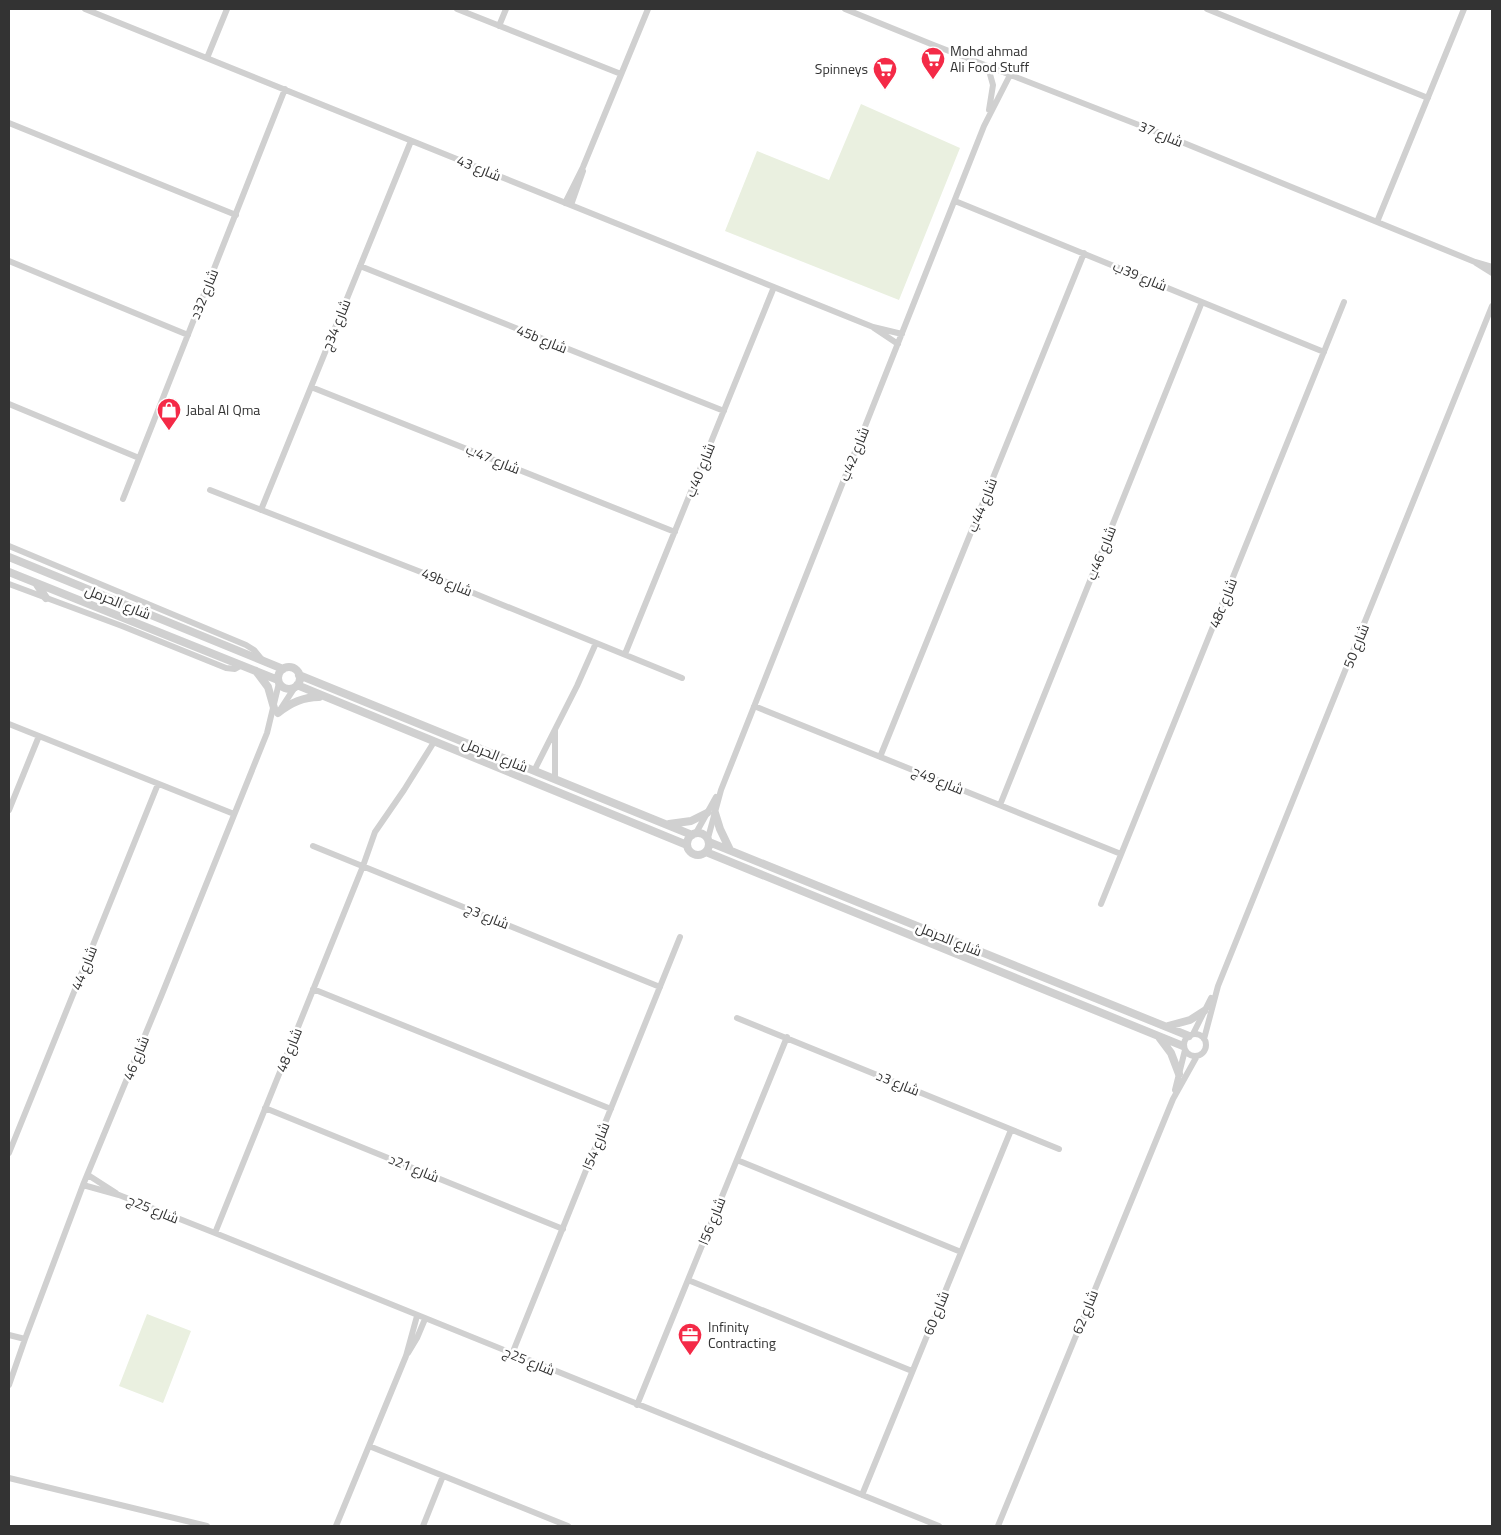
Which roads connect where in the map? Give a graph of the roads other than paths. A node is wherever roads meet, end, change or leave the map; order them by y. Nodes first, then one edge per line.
1 (85, 9) edge
2 (227, 9) edge
3 (457, 9) edge
4 (506, 9) edge
5 (648, 9) edge
6 (845, 9) edge
7 (1207, 9) edge
8 (1464, 9) edge
9 (499, 26) junction
10 (207, 58) junction
11 (988, 67) junction
12 (621, 74) junction
13 (1010, 75) junction
14 (285, 89) junction
15 (1428, 98) junction
16 (987, 119) junction
17 (9, 123) edge
18 (411, 141) junction
19 (955, 201) junction
20 (568, 204) junction
21 (236, 215) junction
22 (1377, 222) junction
23 (1084, 253) junction
24 (9, 262) edge
25 (1475, 262) junction
26 (360, 266) junction
27 (1492, 267) edge
28 (1492, 273) edge
29 (774, 287) junction
30 (1202, 302) junction
31 (1344, 302) dead end
32 (1492, 306) edge
33 (873, 327) junction
34 (902, 334) junction
35 (188, 335) junction
36 (898, 344) junction
37 (1324, 352) junction
38 (311, 386) junction
39 (9, 404) edge
40 (724, 411) junction
41 (139, 458) junction
42 (210, 490) dead end
43 (123, 499) dead end
44 (261, 510) junction
45 (675, 532) junction
46 (9, 546) edge
47 (9, 557) edge
48 (9, 572) edge
49 (36, 583) junction
50 (9, 584) edge
51 (46, 598) junction
52 (596, 643) junction
53 (625, 654) junction
54 (264, 661) junction
55 (242, 665) junction
56 (283, 669) junction
57 (254, 670) junction
58 (299, 675) junction
59 (682, 678) dead end
60 (279, 682) junction
61 (296, 686) junction
62 (324, 697) junction
63 (754, 706) junction
64 (276, 710) junction
65 (9, 724) edge
66 (554, 729) junction
67 (39, 736) junction
68 (434, 742) junction
69 (880, 757) junction
70 (534, 771) junction
71 (555, 779) junction
72 (158, 784) junction
73 (1000, 805) junction
74 (9, 810) edge
75 (711, 813) junction
76 (234, 814) junction
77 (664, 824) junction
78 (694, 834) junction
79 (708, 840) junction
80 (687, 845) junction
81 (314, 846) dead end
82 (730, 850) junction
83 (706, 852) junction
84 (1121, 854) junction
85 (363, 866) junction
86 (1101, 904) dead end
87 (680, 937) dead end
88 (660, 986) junction
89 (1218, 986) junction
90 (313, 990) junction
91 (1204, 1010) junction
92 (737, 1018) dead end
93 (1164, 1026) junction
94 (1191, 1035) junction
95 (1157, 1036) junction
96 (787, 1037) junction
97 (1204, 1039) junction
98 (1184, 1048) junction
99 (1197, 1056) junction
100 (1179, 1074) junction
101 (1173, 1098) junction
102 (265, 1108) junction
103 (611, 1109) junction
104 (1011, 1130) junction
105 (1059, 1149) dead end
106 (9, 1153) edge
107 (737, 1160) junction
108 (88, 1174) junction
109 (83, 1185) junction
110 (119, 1195) junction
111 (563, 1228) junction
112 (215, 1233) junction
113 (961, 1252) junction
114 (688, 1280) junction
115 (417, 1316) junction
116 (425, 1319) junction
117 (9, 1335) edge
118 (25, 1339) junction
119 (512, 1354) junction
120 (406, 1356) junction
121 (912, 1371) junction
122 (9, 1385) edge
123 (637, 1405) junction
124 (369, 1446) junction
125 (443, 1476) junction
126 (9, 1478) edge
127 (862, 1495) junction
128 (184, 1524) edge
129 (207, 1526) edge
130 (336, 1526) edge
131 (423, 1526) edge
132 (565, 1526) edge
133 (938, 1526) edge
134 (998, 1526) edge

1 - 10 street, شارع 43
2 - 10 street
3 - 9 street
4 - 9 street
5 - 12 street
6 - 11 street, شارع 37
7 - 15 street
8 - 15 street
9 - 12 street
10 - 14 street, شارع 43
11 - 13 street, شارع 37
11 - 16 street, شارع 42ب
12 - 20 street
13 - 16 street, شارع 42ب
13 - 22 street, شارع 37
14 - 18 street, شارع 43
14 - 21 street, شارع 32د
15 - 22 street
16 - 19 street, شارع 42ب
17 - 21 street
18 - 20 street, شارع 43
18 - 26 street, شارع 34ج
19 - 23 street, شارع 39ب
19 - 34 street, شارع 42ب
20 - 29 street, شارع 43
21 - 35 street, شارع 32د
22 - 25 street, شارع 37
23 - 30 street, شارع 39ب
23 - 69 street, شارع 44ب
24 - 35 street
25 - 27 street, شارع 37
25 - 28 street, شارع 37
26 - 38 street, شارع 34ج
26 - 40 street, 45b شارع
29 - 33 street, شارع 43
29 - 40 street, شارع 40ب
30 - 37 street, شارع 39ب
30 - 73 street, شارع 46ب
31 - 37 street, 48c شارع
32 - 89 street, شارع 50
33 - 34 street, شارع 43
33 - 36 street, شارع 43
34 - 36 street, شارع 42ب
35 - 41 street, شارع 32د
36 - 63 street, شارع 42ب
37 - 84 street, 48c شارع
38 - 44 street, شارع 34ج
38 - 45 street, شارع 47ب
39 - 41 street
40 - 45 street, شارع 40ب
41 - 43 street, شارع 32د
42 - 44 street, 49b شارع
44 - 52 street, 49b شارع
45 - 53 street, شارع 40ب
46 - 54 street
47 - 54 street, شارع الحرمل
48 - 49 street, شارع الحرمل
49 - 51 street
49 - 55 street, شارع الحرمل
50 - 51 street
51 - 55 street
52 - 53 street, 49b شارع
52 - 66 street
53 - 59 street, 49b شارع
54 - 56 street, شارع الحرمل
55 - 57 street, شارع الحرمل
56 - 58 street
56 - 60 street
57 - 60 street, شارع الحرمل
57 - 64 street
58 - 61 street
58 - 70 street, شارع الحرمل
60 - 61 street
60 - 64 street, شارع 46
61 - 62 street, شارع الحرمل
61 - 64 street, شارع 46
62 - 64 street
62 - 68 street, شارع الحرمل
63 - 69 street, شارع 49ج
63 - 75 street, شارع 42ب
64 - 76 street, شارع 46
65 - 67 street
66 - 70 street
66 - 71 street
67 - 72 street
67 - 74 street
68 - 80 street, شارع الحرمل
68 - 85 street, شارع 48
69 - 73 street, شارع 49ج
70 - 71 street, شارع الحرمل
71 - 77 street, شارع الحرمل
72 - 76 street
72 - 106 street, شارع 44
73 - 84 street, شارع 49ج
75 - 77 street
75 - 78 street, شارع 42ب
75 - 79 street, شارع 42ب
75 - 82 street
76 - 108 street, شارع 46
77 - 78 street, شارع الحرمل
78 - 79 street
78 - 80 street
79 - 82 street, شارع الحرمل
79 - 83 street
80 - 83 street
81 - 85 street, شارع 3ج
82 - 93 street, شارع الحرمل
83 - 95 street, شارع الحرمل
84 - 86 street, 48c شارع
85 - 88 street, شارع 3ج
85 - 90 street, شارع 48
87 - 88 street, شارع 54ا
88 - 103 street, شارع 54ا
89 - 91 street, شارع 50
89 - 97 street, شارع 50
90 - 102 street, شارع 48
90 - 103 street
91 - 93 street
91 - 94 street, شارع 50
92 - 96 street, شارع 3د
93 - 94 street, شارع الحرمل
94 - 97 street
94 - 98 street
95 - 98 street, شارع الحرمل
95 - 100 street
96 - 104 street, شارع 3د
96 - 107 street, شارع 56ا
97 - 99 street
98 - 99 street
98 - 100 street, شارع 62
99 - 101 street, شارع 62
100 - 101 street, شارع 62
101 - 134 street, شارع 62
102 - 111 street, شارع 21د
102 - 112 street, شارع 48
103 - 111 street, شارع 54ا
104 - 105 street, شارع 3د
104 - 113 street, شارع 60
107 - 113 street
107 - 114 street, شارع 56ا
108 - 109 street, شارع 46
108 - 110 street, شارع 25ج
109 - 110 street, شارع 25ج
109 - 118 street, شارع 46
110 - 112 street, شارع 25ج
111 - 119 street, شارع 54ا
112 - 115 street, شارع 25ج
113 - 121 street, شارع 60
114 - 121 street
114 - 123 street, شارع 56ا
115 - 116 street, شارع 25ج
115 - 120 street
116 - 119 street, شارع 25ج
116 - 120 street
117 - 118 street
118 - 122 street, شارع 46
119 - 123 street, شارع 25ج
120 - 124 street
121 - 127 street, شارع 60
123 - 127 street, شارع 25ج
124 - 125 street
124 - 130 street
125 - 131 street
125 - 132 street
126 - 128 street
127 - 133 street, شارع 25ج
128 - 129 street

